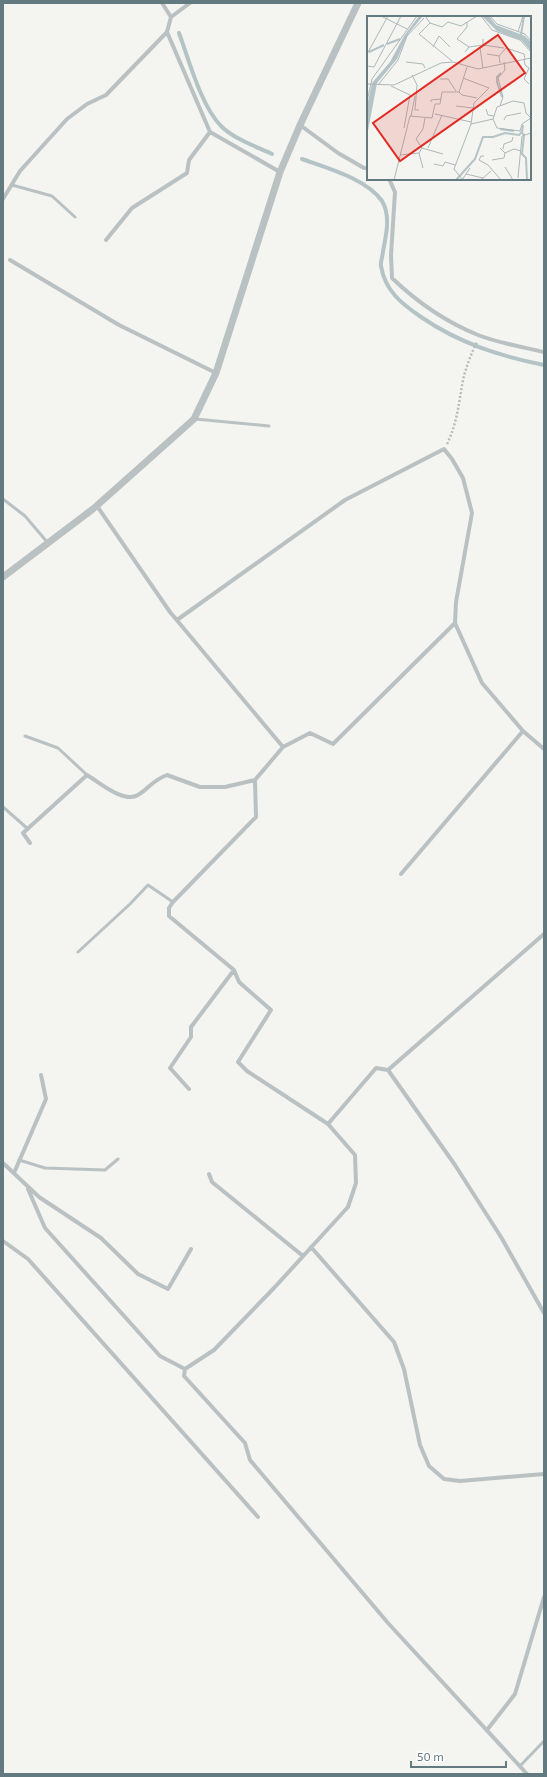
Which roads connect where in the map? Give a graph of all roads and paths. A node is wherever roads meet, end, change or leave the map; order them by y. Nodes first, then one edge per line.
1 (162, 3) edge
2 (190, 3) edge
3 (358, 3) edge
4 (171, 17) junction
5 (167, 32) junction
6 (300, 125) junction
7 (210, 132) junction
8 (367, 168) edge
9 (280, 172) junction
10 (389, 180) edge
11 (12, 185) junction
12 (3, 199) edge
13 (74, 217) dead end
14 (106, 240) dead end
15 (10, 260) dead end
16 (477, 341) dead end
17 (544, 352) edge
18 (216, 373) junction
19 (194, 419) junction
20 (269, 426) dead end
21 (444, 449) junction
22 (3, 499) edge
23 (97, 506) junction
24 (48, 543) junction
25 (3, 577) edge
26 (177, 620) junction
27 (455, 623) junction
28 (523, 731) junction
29 (25, 736) dead end
30 (283, 747) junction
31 (544, 749) edge
32 (87, 775) junction
33 (255, 780) junction
34 (3, 807) edge
35 (28, 829) junction
36 (30, 843) dead end
37 (401, 874) dead end
38 (173, 902) junction
39 (544, 934) edge
40 (78, 952) dead end
41 (234, 970) junction
42 (388, 1070) junction
43 (41, 1075) dead end
44 (189, 1088) dead end
45 (328, 1124) junction
46 (118, 1159) dead end
47 (19, 1160) junction
48 (3, 1163) edge
49 (14, 1173) junction
50 (210, 1174) dead end
51 (26, 1185) junction
52 (3, 1241) edge
53 (311, 1247) junction
54 (191, 1249) dead end
55 (303, 1256) junction
56 (544, 1312) edge
57 (185, 1369) junction
58 (544, 1474) edge
59 (258, 1517) dead end
60 (544, 1597) edge
61 (487, 1730) junction
62 (544, 1741) edge
63 (520, 1766) junction
64 (527, 1774) edge

1 - 4 street
2 - 4 street
3 - 6 street
4 - 5 street
5 - 7 street
5 - 11 street
6 - 8 street
6 - 9 street
7 - 9 street
7 - 14 street
9 - 18 street
10 - 17 street
11 - 12 street
11 - 13 lane
15 - 18 street
16 - 21 path
18 - 19 street
19 - 20 lane
19 - 23 street
21 - 26 street
21 - 27 street
22 - 24 lane
23 - 24 street
23 - 26 street
24 - 25 street
26 - 30 street
27 - 28 street
27 - 30 street
28 - 31 street
28 - 37 street
29 - 32 lane
30 - 33 street
32 - 33 street
32 - 35 street
33 - 38 street
34 - 35 lane
35 - 36 street
38 - 40 lane
38 - 41 street
39 - 42 street
41 - 44 street
41 - 45 street
42 - 45 street
42 - 56 street
43 - 47 street
45 - 53 street
46 - 47 lane
47 - 49 street
48 - 49 street
49 - 51 street
50 - 55 street
51 - 54 street
51 - 57 street
52 - 59 street
53 - 55 street
53 - 58 street
55 - 57 street
57 - 61 street
60 - 61 street
61 - 63 street
62 - 63 lane
63 - 64 street

